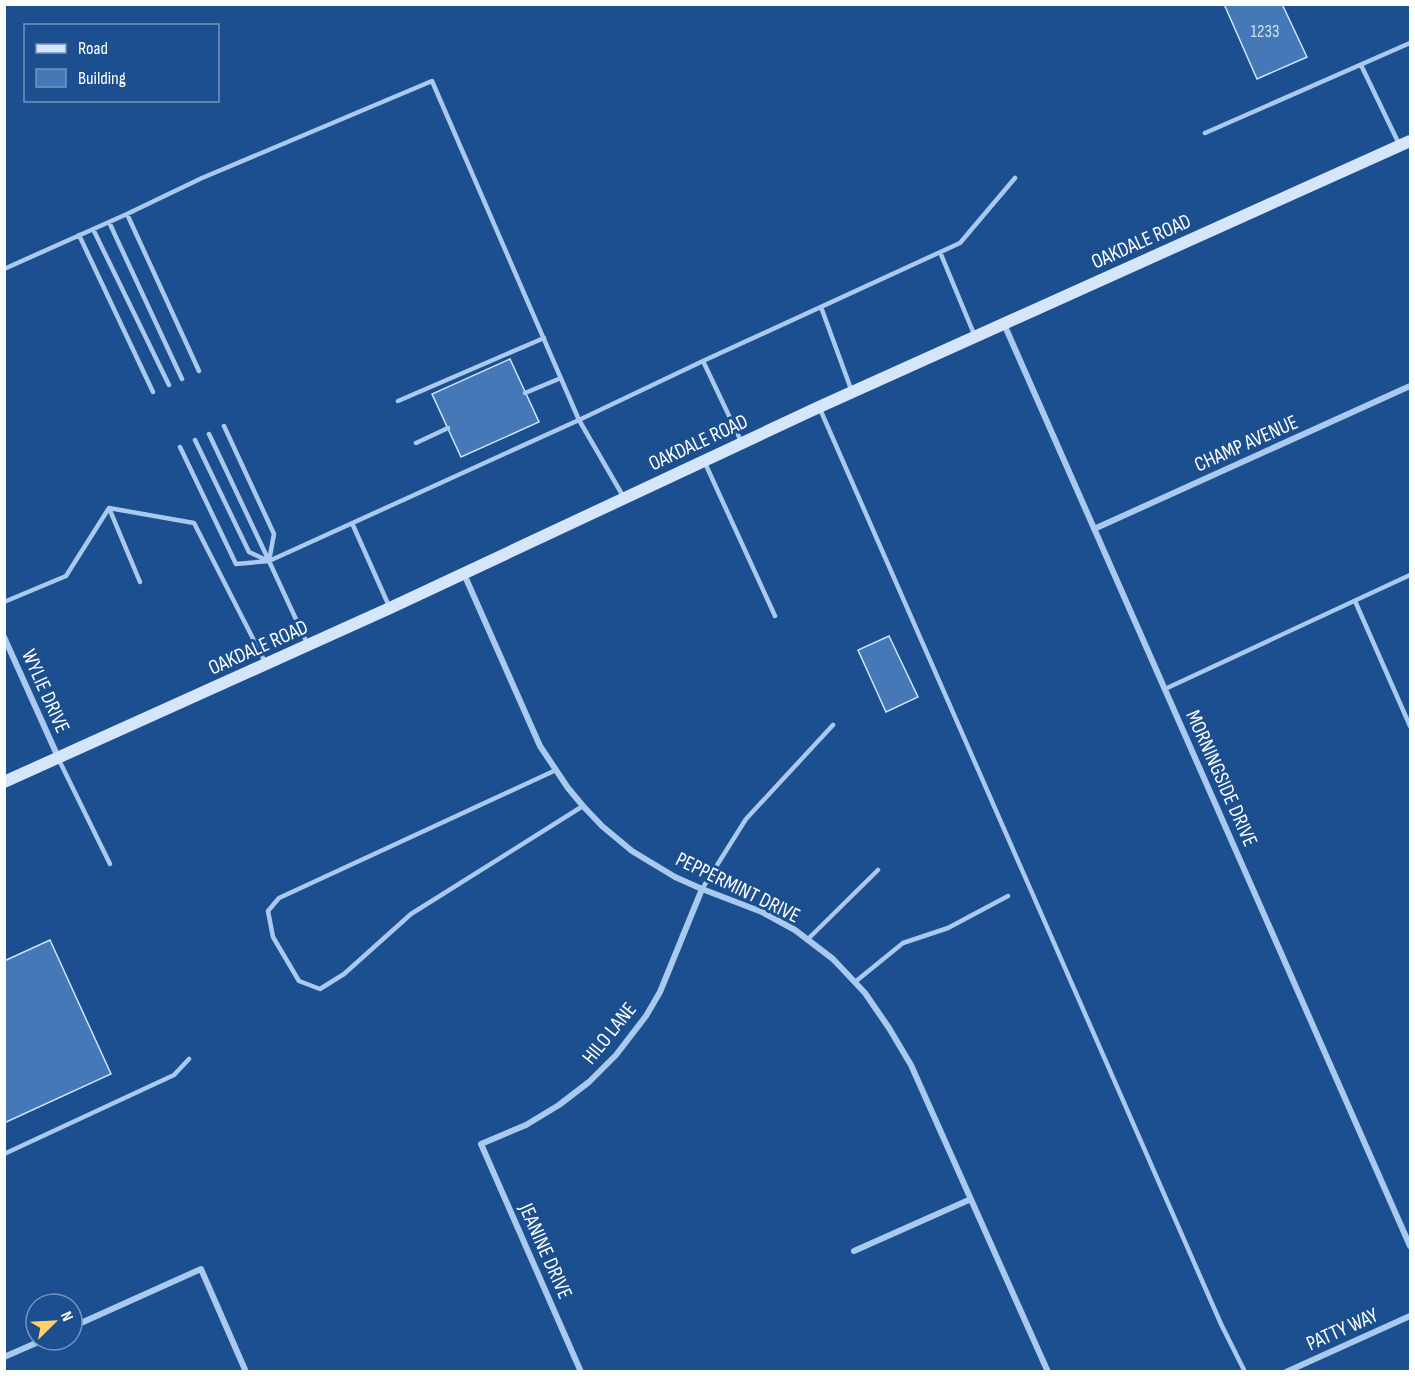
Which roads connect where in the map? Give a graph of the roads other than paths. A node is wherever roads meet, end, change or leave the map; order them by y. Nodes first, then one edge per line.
1 (1410, 43) edge
2 (1361, 65) junction
3 (1205, 133) dead end
4 (1405, 143) edge
5 (1015, 178) dead end
6 (127, 214) junction
7 (109, 222) junction
8 (93, 229) junction
9 (79, 235) junction
10 (940, 252) junction
11 (4, 269) edge
12 (821, 307) junction
13 (1004, 324) junction
14 (975, 337) junction
15 (544, 338) junction
16 (703, 361) junction
17 (199, 371) dead end
18 (561, 378) junction
19 (182, 379) dead end
20 (169, 385) dead end
21 (1410, 386) edge
22 (153, 392) dead end
23 (852, 392) junction
24 (525, 393) dead end
25 (399, 401) dead end
26 (819, 407) junction
27 (579, 420) junction
28 (224, 426) dead end
29 (448, 428) dead end
30 (208, 434) dead end
31 (195, 440) dead end
32 (416, 443) dead end
33 (742, 443) junction
34 (180, 447) dead end
35 (704, 461) junction
36 (624, 498) junction
37 (109, 507) junction
38 (352, 524) junction
39 (1094, 529) junction
40 (269, 561) junction
41 (463, 573) junction
42 (1410, 575) edge
43 (140, 582) dead end
44 (1355, 601) junction
45 (4, 602) edge
46 (390, 608) junction
47 (775, 616) dead end
48 (4, 637) edge
49 (308, 646) junction
50 (267, 664) junction
51 (1165, 689) junction
52 (833, 725) dead end
53 (1410, 726) edge
54 (58, 758) junction
55 (556, 770) junction
56 (4, 782) edge
57 (583, 806) junction
58 (110, 864) dead end
59 (878, 870) dead end
60 (702, 889) junction
61 (1008, 896) dead end
62 (807, 940) junction
63 (855, 982) junction
64 (189, 1059) dead end
65 (481, 1144) joint
66 (4, 1154) edge
67 (970, 1200) junction
68 (1410, 1246) edge
69 (854, 1251) dead end
70 (1410, 1316) edge
71 (84, 1322) edge
72 (24, 1348) edge
73 (4, 1357) edge
74 (246, 1371) edge
75 (581, 1371) edge
76 (1048, 1371) edge
77 (1245, 1371) edge
78 (1286, 1371) edge

1 - 2 lane
2 - 3 lane
2 - 4 lane
4 - 13 main road, OAKDALE ROAD
5 - 10 lane
6 - 7 lane
6 - 15 lane
6 - 17 lane
7 - 8 lane
7 - 19 lane
8 - 9 lane
8 - 20 lane
9 - 11 lane
9 - 22 lane
10 - 12 lane
10 - 14 lane
12 - 16 lane
12 - 23 lane
13 - 14 main road, OAKDALE ROAD
13 - 39 street, MORNINGSIDE DRIVE
14 - 23 main road, OAKDALE ROAD
15 - 18 lane
15 - 25 lane
16 - 27 lane
16 - 33 lane
18 - 24 lane
18 - 27 lane
21 - 39 street, CHAMP AVENUE
23 - 26 main road, OAKDALE ROAD
26 - 33 main road, OAKDALE ROAD
26 - 77 lane
27 - 36 lane
27 - 38 lane
28 - 40 lane
29 - 32 lane
30 - 40 lane
31 - 40 lane
33 - 35 main road, OAKDALE ROAD
34 - 40 lane
35 - 36 main road, OAKDALE ROAD
35 - 47 lane
36 - 41 main road, OAKDALE ROAD
37 - 43 lane
37 - 45 lane
37 - 50 lane
38 - 40 lane
38 - 46 lane
39 - 51 street, MORNINGSIDE DRIVE
40 - 49 lane
41 - 46 main road, OAKDALE ROAD
41 - 55 street, PEPPERMINT DRIVE
42 - 44 lane
44 - 51 lane
44 - 53 lane
46 - 49 main road, OAKDALE ROAD
48 - 54 street, WYLIE DRIVE
49 - 50 main road, OAKDALE ROAD
50 - 54 main road, OAKDALE ROAD
51 - 68 street, MORNINGSIDE DRIVE
52 - 60 lane
54 - 56 main road, OAKDALE ROAD
54 - 58 lane
55 - 57 street, PEPPERMINT DRIVE
55 - 57 lane
57 - 60 street, PEPPERMINT DRIVE
59 - 62 lane
60 - 62 street, PEPPERMINT DRIVE
60 - 65 street, HILO LANE
61 - 63 lane
62 - 63 street, PEPPERMINT DRIVE
63 - 67 street, PEPPERMINT DRIVE
64 - 66 lane
65 - 75 street, JEANINE DRIVE
67 - 69 street
67 - 76 street, PEPPERMINT DRIVE
70 - 78 street, PATTY WAY
71 - 74 street
72 - 73 street

